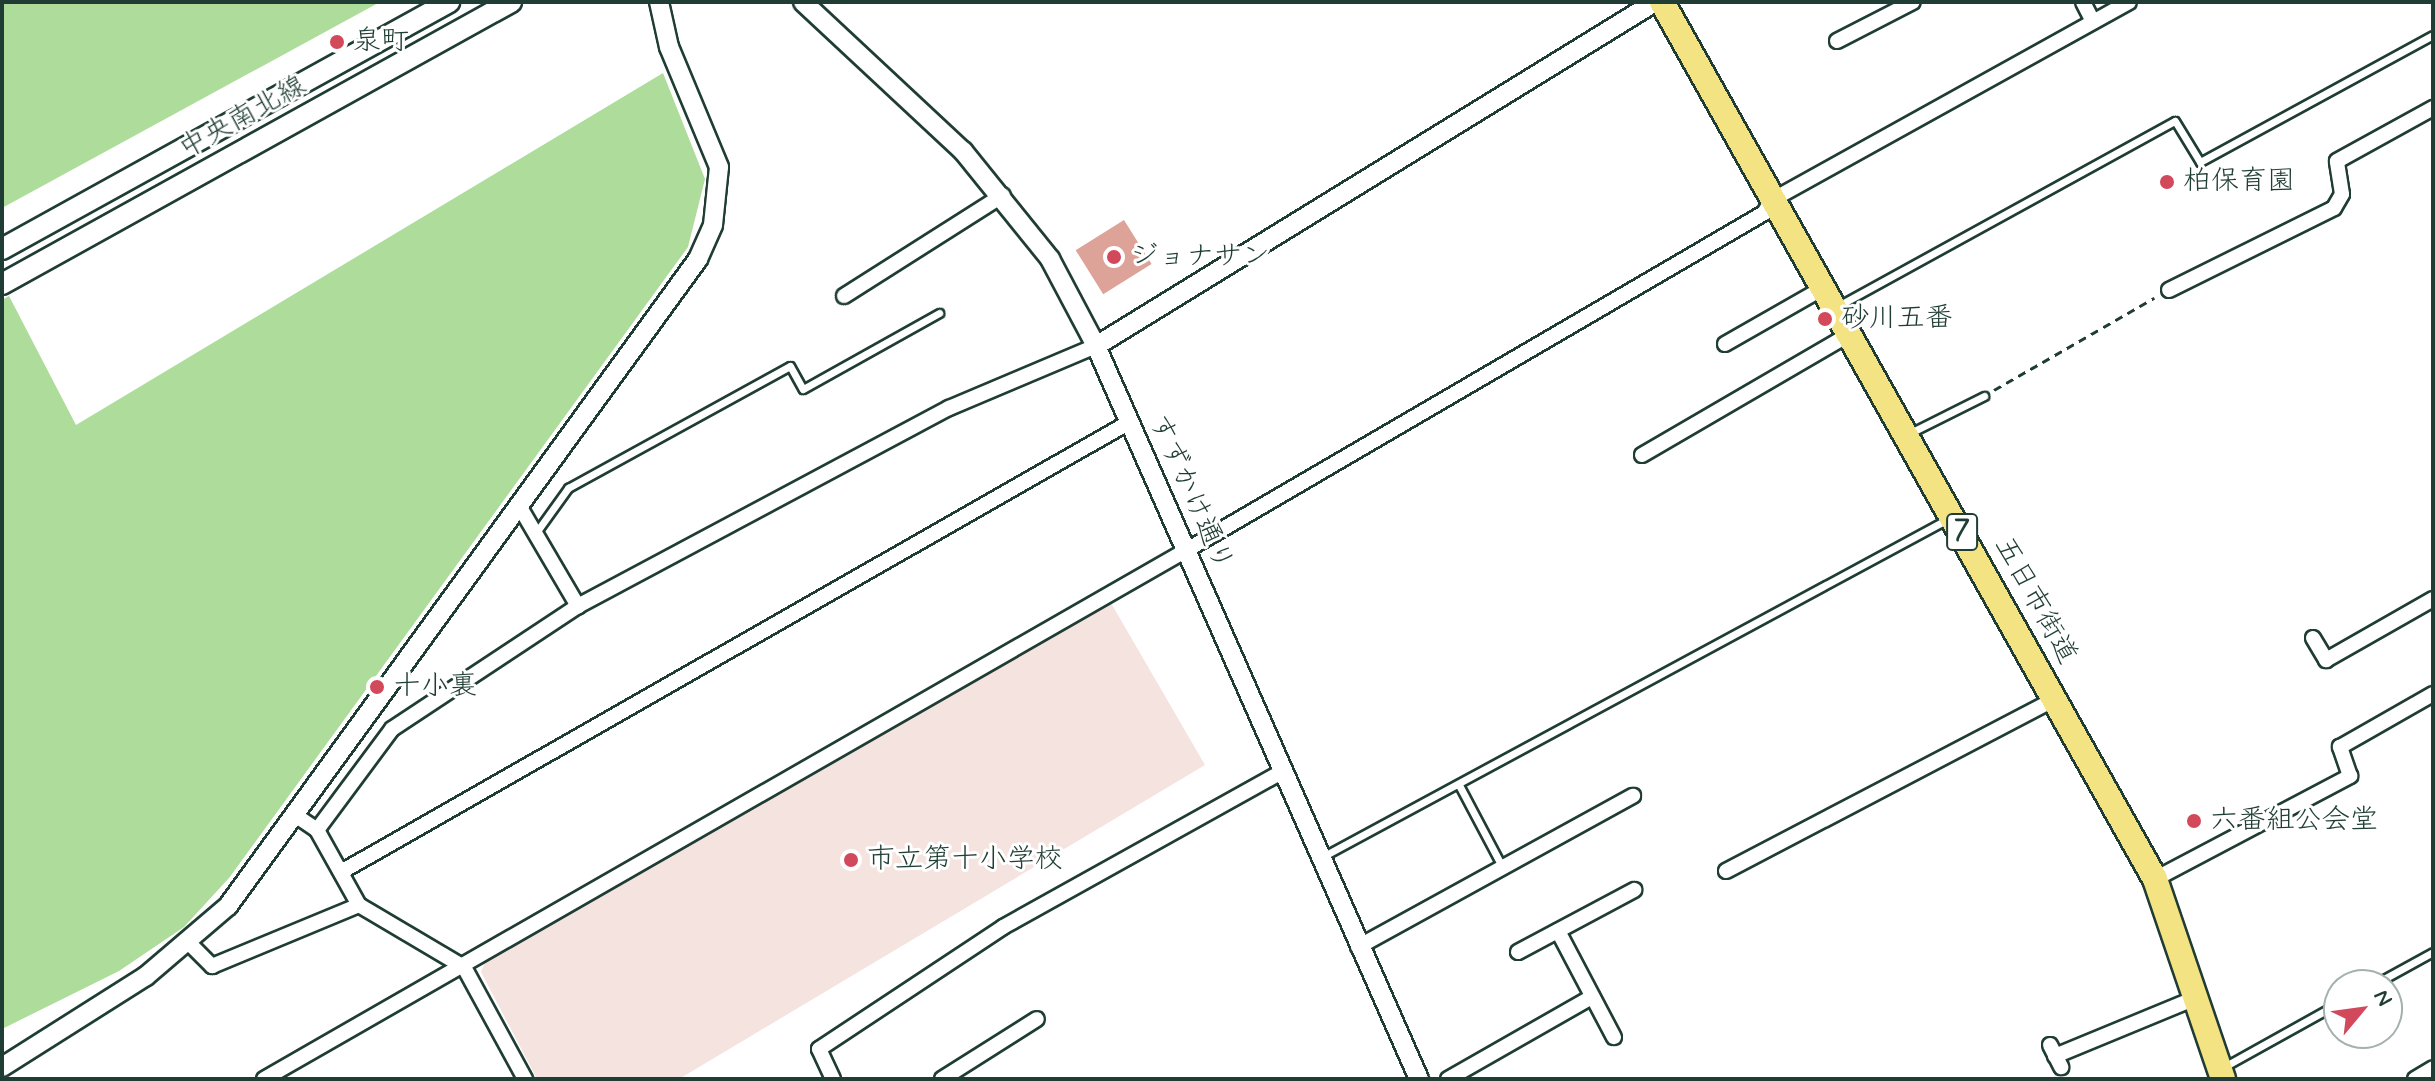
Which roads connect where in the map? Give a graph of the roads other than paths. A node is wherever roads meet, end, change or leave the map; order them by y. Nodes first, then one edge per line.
1 (449, 2) edge
2 (511, 2) edge
3 (659, 2) edge
4 (803, 2) edge
5 (1655, 2) edge
6 (1662, 2) edge
7 (1913, 2) edge
8 (2083, 2) edge
9 (2129, 2) edge
10 (2093, 22) junction
11 (2433, 35) edge
12 (1837, 41) dead end
13 (2433, 108) edge
14 (1003, 195) junction
15 (1772, 200) junction
16 (2, 249) edge
17 (2, 284) edge
18 (2169, 290) road end
19 (844, 296) dead end
20 (1828, 298) junction
21 (939, 313) dead end
22 (1850, 334) junction
23 (1725, 344) dead end
24 (1096, 346) junction
25 (1984, 396) road end
26 (1128, 423) junction
27 (1908, 434) junction
28 (1642, 455) dead end
29 (521, 509) junction
30 (1953, 516) junction
31 (535, 534) junction
32 (1185, 551) junction
33 (2433, 599) edge
34 (578, 606) junction
35 (2313, 638) dead end
36 (2433, 694) edge
37 (2055, 699) junction
38 (1281, 772) junction
39 (1459, 785) junction
40 (1633, 796) dead end
41 (295, 815) junction
42 (317, 830) junction
43 (1319, 858) junction
44 (1503, 868) junction
45 (1726, 871) dead end
46 (341, 872) junction
47 (2155, 879) junction
48 (1634, 890) dead end
49 (359, 905) junction
50 (1558, 931) junction
51 (189, 943) junction
52 (1358, 947) junction
53 (1518, 952) dead end
54 (2433, 952) edge
55 (464, 967) junction
56 (2402, 969) edge
57 (1592, 997) junction
58 (2196, 998) junction
59 (2323, 1013) edge
60 (1037, 1019) dead end
61 (1614, 1037) dead end
62 (2055, 1056) dead end
63 (2, 1067) edge
64 (2433, 1068) edge
65 (2222, 1074) edge
66 (264, 1079) edge
67 (525, 1079) edge
68 (833, 1079) edge
69 (942, 1079) edge
70 (1419, 1079) edge
71 (1448, 1079) edge
72 (2415, 1079) edge

1 - 16 main road, 中央南北線
2 - 17 main road, 中央南北線
3 - 29 street
4 - 14 street, すずかけ通り
5 - 24 street
6 - 15 main road, 五日市街道 / 7
7 - 12 street
8 - 10 street
9 - 10 street
10 - 15 street
11 - 20 lane
13 - 18 street
14 - 19 street
14 - 24 street, すずかけ通り
15 - 20 main road, 五日市街道 / 7
15 - 32 street
20 - 22 main road, 五日市街道 / 7
20 - 23 street
21 - 31 lane
22 - 27 main road, 五日市街道 / 7
22 - 28 street
24 - 26 street, すずかけ通り
24 - 34 street
25 - 27 lane
26 - 32 street, すずかけ通り
26 - 46 street
27 - 30 main road, 五日市街道 / 7
29 - 31 street
29 - 41 street
30 - 37 main road, 五日市街道 / 7
30 - 39 lane
31 - 34 street
32 - 38 street, すずかけ通り
32 - 55 street
33 - 35 street
34 - 42 street
36 - 47 street
37 - 45 street
37 - 47 main road, 五日市街道 / 7
38 - 43 street, すずかけ通り
38 - 68 street
39 - 43 lane
39 - 44 lane
40 - 44 street
41 - 42 street
41 - 51 street
42 - 46 street
43 - 52 street, すずかけ通り
44 - 52 street
46 - 49 street
47 - 58 main road, 五日市街道 / 7
48 - 50 street
49 - 51 street
49 - 55 street
50 - 53 street
50 - 57 street
51 - 63 street
52 - 70 street, すずかけ通り
54 - 56 lane
55 - 66 street
55 - 67 street
57 - 61 street
57 - 71 street
58 - 62 street
58 - 65 main road, 五日市街道 / 7
59 - 65 lane
60 - 69 street
64 - 72 street

